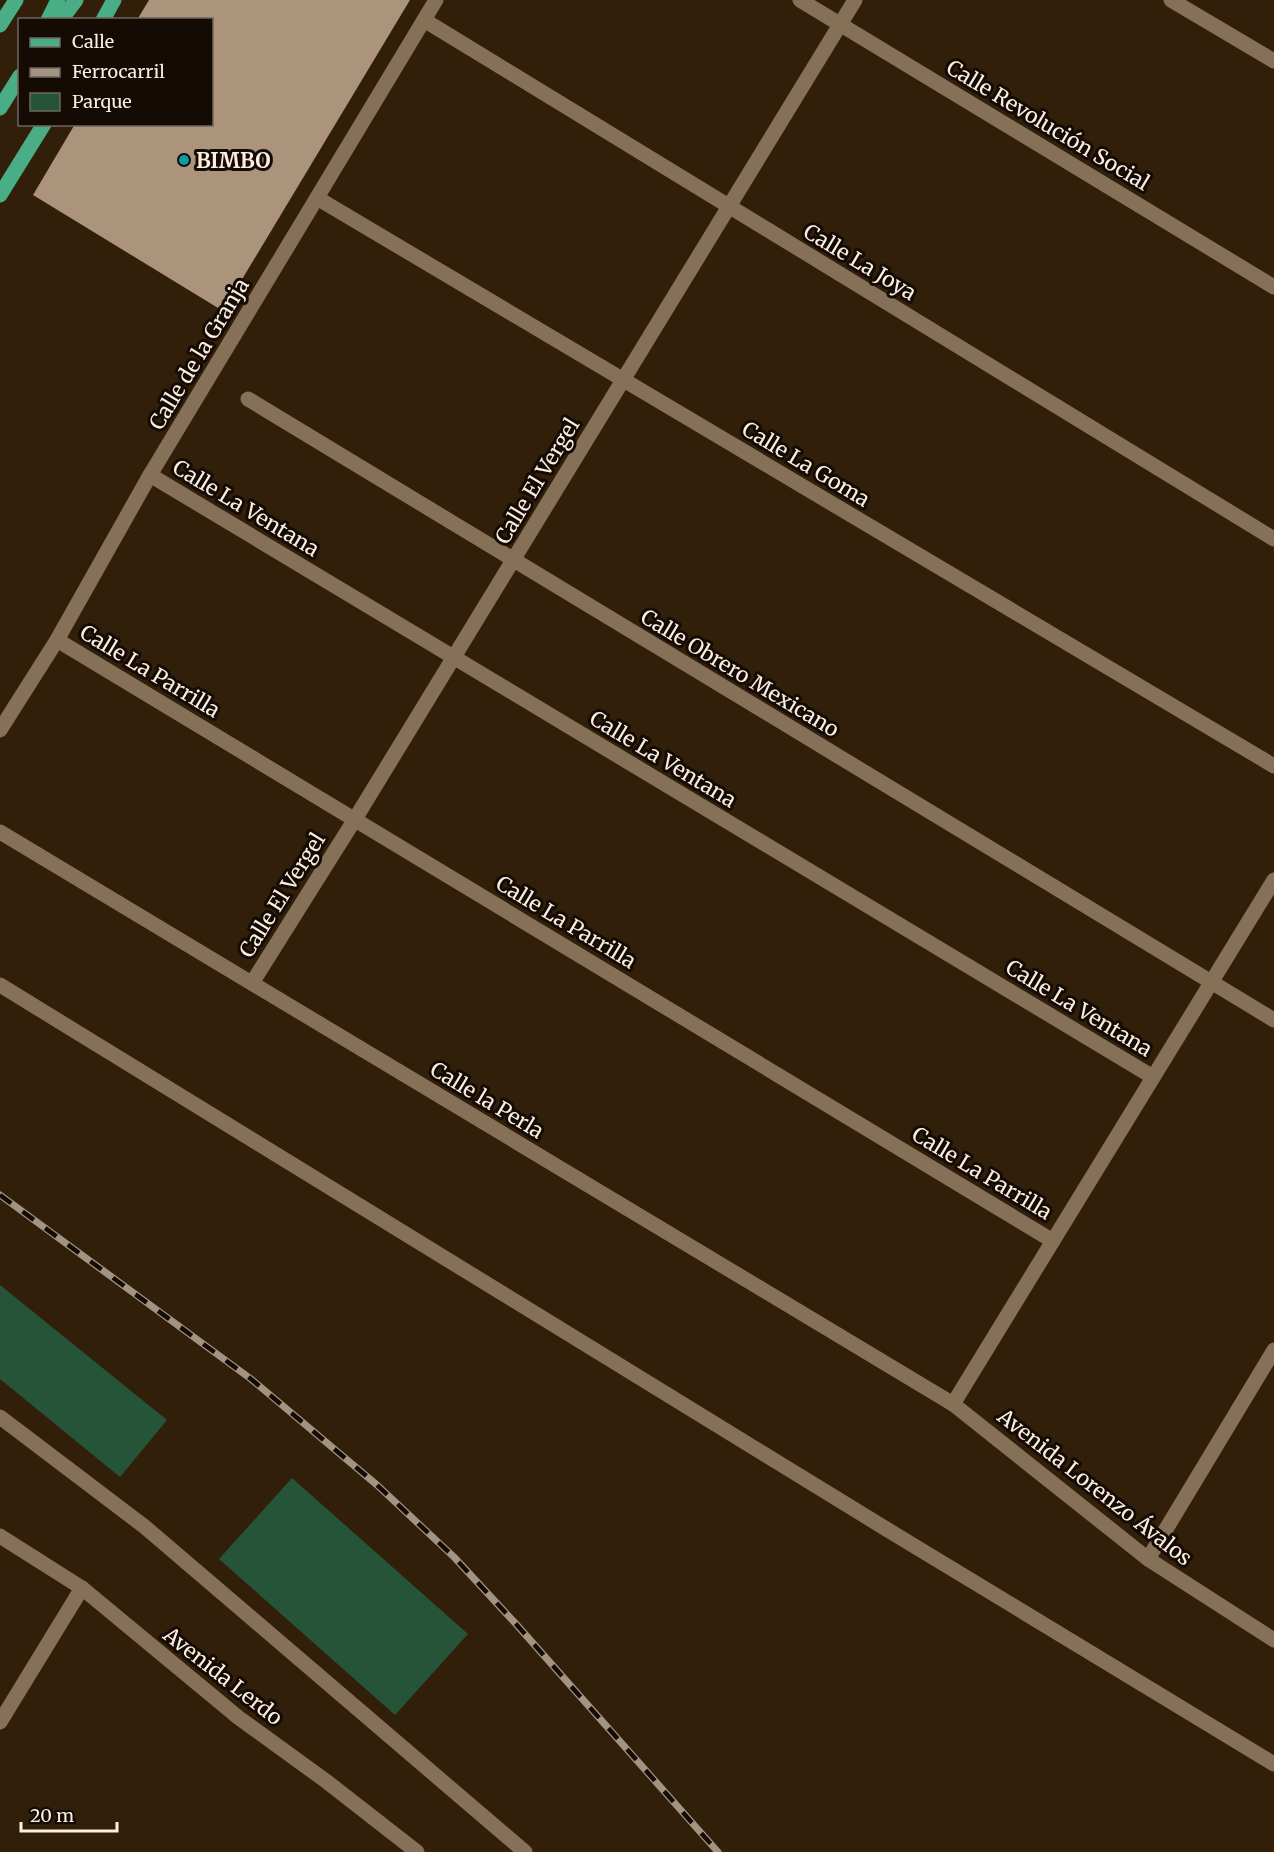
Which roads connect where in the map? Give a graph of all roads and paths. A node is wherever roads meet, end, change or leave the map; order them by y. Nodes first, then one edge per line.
1 (16, 0) edge
2 (58, 0) edge
3 (76, 0) edge
4 (114, 0) edge
5 (436, 0) edge
6 (800, 0) edge
7 (855, 0) edge
8 (1172, 0) edge
9 (49, 18) edge
10 (62, 18) edge
11 (105, 18) edge
12 (424, 20) junction
13 (840, 24) junction
14 (0, 25) edge
15 (1274, 61) edge
16 (18, 79) edge
17 (0, 108) edge
18 (43, 126) edge
19 (0, 195) edge
20 (317, 198) junction
21 (729, 207) junction
22 (1274, 287) edge
23 (623, 380) junction
24 (248, 399) dead end
25 (150, 476) junction
26 (1274, 539) edge
27 (513, 560) junction
28 (57, 640) junction
29 (454, 658) junction
30 (0, 730) edge
31 (1274, 766) edge
32 (355, 819) junction
33 (0, 832) edge
34 (1274, 880) edge
35 (1211, 983) junction
36 (252, 984) junction
37 (0, 985) edge
38 (1274, 1020) edge
39 (1153, 1077) junction
40 (1053, 1241) junction
41 (1274, 1350) edge
42 (953, 1404) junction
43 (0, 1418) edge
44 (0, 1536) edge
45 (1148, 1559) junction
46 (82, 1588) junction
47 (1274, 1640) edge
48 (0, 1722) edge
49 (1274, 1764) edge
50 (417, 1852) edge
51 (525, 1852) edge

1 - 14 main road
2 - 9 main road
3 - 10 main road
4 - 11 main road
5 - 12 street, Calle de la Granja
6 - 13 street, Calle Revolución Social
7 - 13 street, Calle El Vergel
8 - 15 street
12 - 20 street, Calle de la Granja
12 - 21 street, Calle La Joya
13 - 21 street, Calle El Vergel
13 - 22 street, Calle Revolución Social
16 - 17 main road
18 - 19 main road
20 - 23 street, Calle La Goma
20 - 25 street, Calle de la Granja
21 - 23 street, Calle El Vergel
21 - 26 street, Calle La Joya
23 - 27 street, Calle El Vergel
23 - 31 street, Calle La Goma
24 - 27 street, Calle Obrero Mexicano
25 - 28 street, Calle de la Granja
25 - 29 street, Calle La Ventana
27 - 29 street, Calle El Vergel
27 - 35 street, Calle Obrero Mexicano
28 - 30 street, Calle de la Granja
28 - 32 street, Calle La Parrilla
29 - 32 street, Calle El Vergel
29 - 39 street, Calle La Ventana
32 - 36 street, Calle El Vergel
32 - 40 street, Calle La Parrilla
33 - 36 street, Calle la Perla
34 - 35 street
35 - 38 street, Calle Obrero Mexicano
35 - 39 street
36 - 42 street, Calle la Perla
37 - 49 street
39 - 40 street
40 - 42 street
41 - 45 street
42 - 45 street, Avenida Lorenzo Ávalos
43 - 51 street
44 - 46 street, Avenida Lerdo
45 - 47 street, Avenida Lorenzo Ávalos
46 - 48 street
46 - 50 street, Avenida Lerdo

